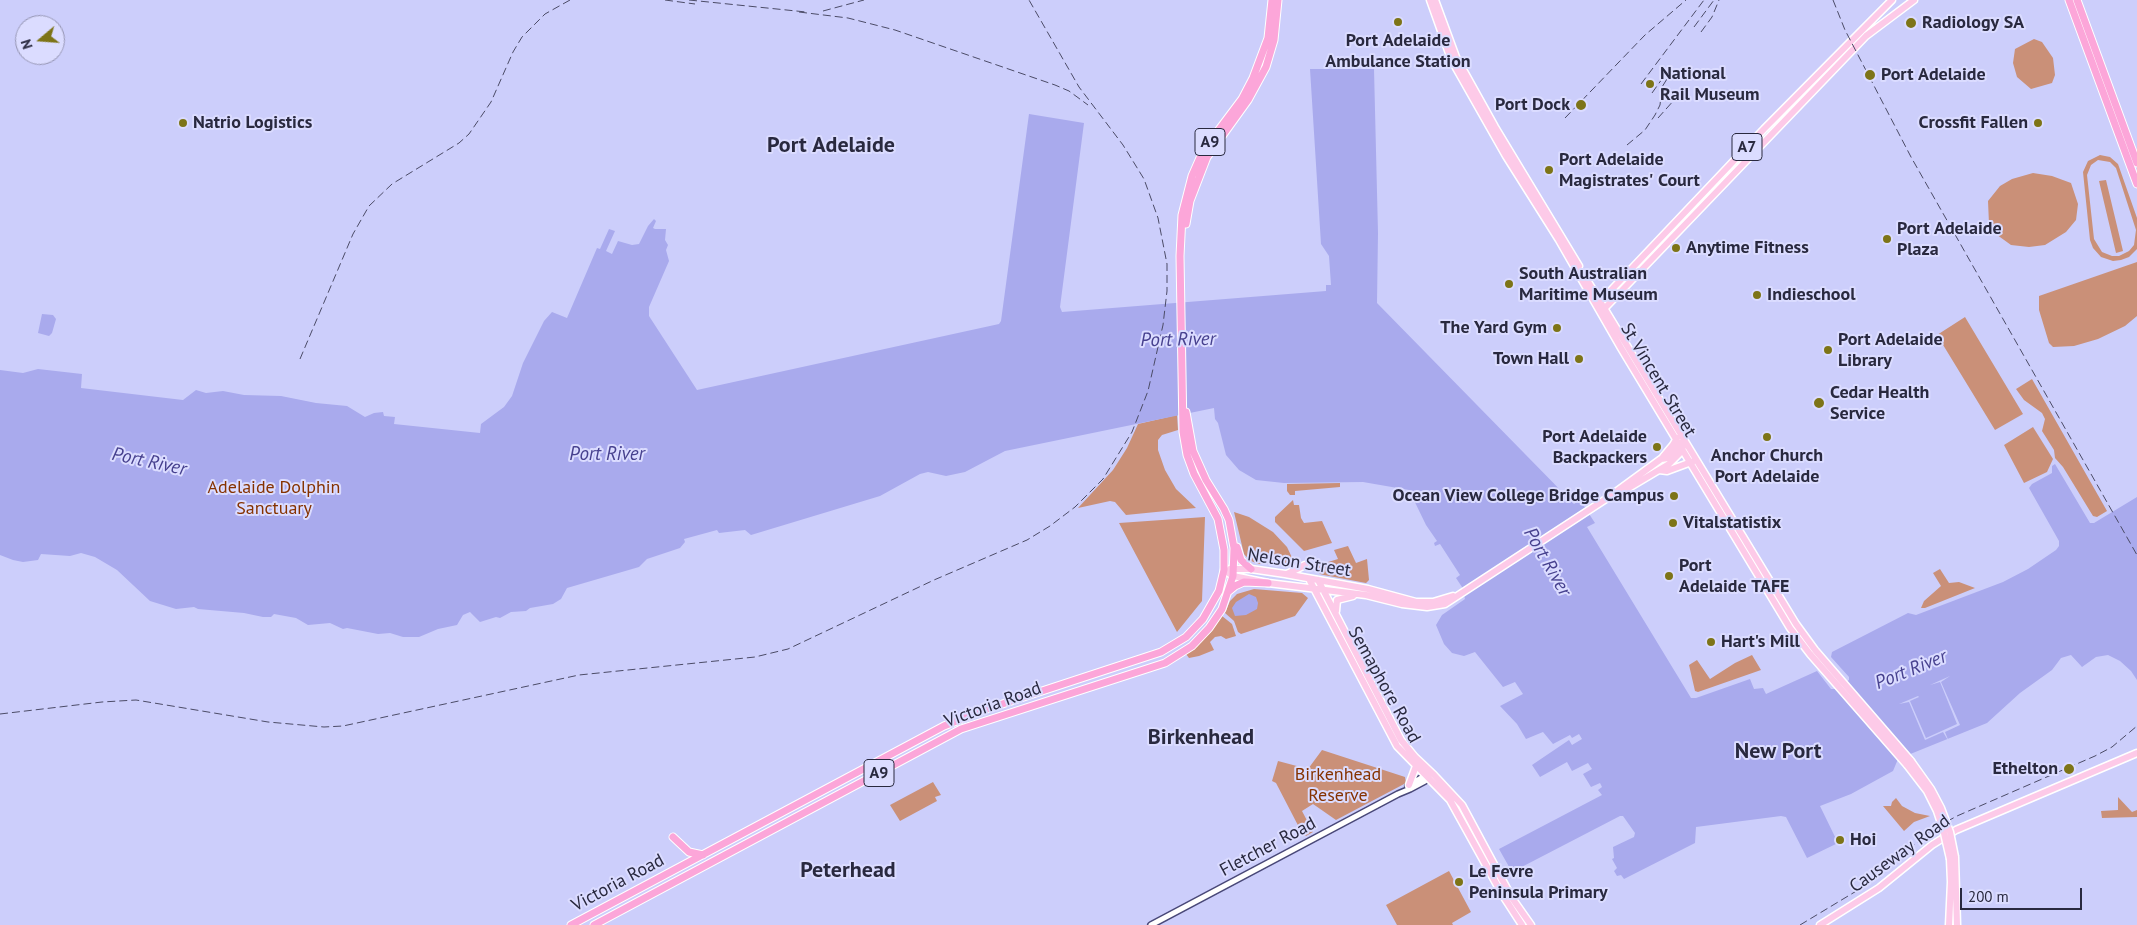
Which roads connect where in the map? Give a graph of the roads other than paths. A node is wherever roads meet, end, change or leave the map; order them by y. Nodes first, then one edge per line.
1 (1272, 0) edge
2 (1278, 0) edge
3 (1430, 0) edge
4 (1435, 0) edge
5 (1892, 0) edge
6 (1914, 0) edge
7 (2070, 0) edge
8 (2077, 0) edge
9 (1870, 23) junction
10 (1866, 36) junction
11 (1855, 37) junction
12 (1808, 85) junction
13 (1819, 87) junction
14 (1748, 152) junction
15 (2137, 162) edge
16 (2137, 184) edge
17 (1182, 256) junction
18 (1601, 307) junction
19 (1676, 438) junction
20 (1187, 441) junction
21 (1683, 444) junction
22 (1661, 459) junction
23 (1694, 461) junction
24 (1659, 470) junction
25 (1609, 497) junction
26 (1224, 509) junction
27 (1305, 565) dead end
28 (1233, 569) junction
29 (1251, 569) junction
30 (1224, 570) junction
31 (1285, 574) junction
32 (1309, 579) junction
33 (1318, 580) junction
34 (1268, 583) junction
35 (1315, 589) junction
36 (1324, 590) junction
37 (1229, 591) junction
38 (1459, 594) junction
39 (1366, 595) junction
40 (1337, 613) junction
41 (944, 726) junction
42 (950, 734) junction
43 (2137, 753) edge
44 (1416, 766) junction
45 (1434, 775) junction
46 (1427, 777) junction
47 (1409, 785) junction
48 (1398, 794) junction
49 (673, 837) dead end
50 (703, 855) junction
51 (1952, 858) junction
52 (571, 925) edge
53 (594, 925) edge
54 (1151, 925) edge
55 (1522, 925) edge
56 (1531, 925) edge
57 (1820, 925) edge
58 (1949, 925) edge
59 (1957, 925) edge

1 - 17 highway, A9
2 - 17 highway, A9
3 - 18 main road, St Vincent Street
4 - 18 main road, St Vincent Street
5 - 9 main road, A7
6 - 10 main road, A7
7 - 16 highway
8 - 15 highway
9 - 10 main road
9 - 11 main road, A7
10 - 11 main road
10 - 13 main road, A7
11 - 12 main road, A7
12 - 13 main road
12 - 14 main road, A7
13 - 14 main road, A7
14 - 18 main road, A7
17 - 20 highway, A9
18 - 19 main road, St Vincent Street
18 - 21 main road, St Vincent Street
19 - 21 main road, St Vincent Street
19 - 22 main road
20 - 26 highway, A9
20 - 30 highway, A9
21 - 22 main road, Nelson Street
21 - 23 main road, St Vincent Street
21 - 23 main road, St Vincent Street
21 - 24 main road, Nelson Street
22 - 25 main road, Nelson Street
23 - 24 main road
23 - 51 main road, St Vincent Street, bridge
24 - 25 main road, Nelson Street
25 - 38 main road, Nelson Street
26 - 28 highway, A9
26 - 29 highway
27 - 31 main road
28 - 29 main road, Nelson Street
28 - 30 main road, Nelson Street
28 - 34 main road, Nelson Street
28 - 37 highway, Victoria Road / A9
29 - 31 main road, Nelson Street
30 - 41 highway, Victoria Road / A9
31 - 32 main road, Nelson Street
32 - 33 main road, Nelson Street
32 - 35 main road, Semaphore Road
33 - 36 main road, Semaphore Road
33 - 38 main road, Nelson Street
34 - 35 main road, Nelson Street
34 - 37 highway
35 - 36 main road, Nelson Street
35 - 44 main road, Semaphore Road
36 - 39 main road, Nelson Street
36 - 40 main road, Semaphore Road
37 - 42 highway, Victoria Road / A9
38 - 39 main road, Nelson Street
39 - 40 main road
40 - 45 main road, Semaphore Road
41 - 42 highway
41 - 50 highway, Victoria Road / A9
42 - 53 highway, Victoria Road / A9
43 - 57 main road, Causeway Road
44 - 46 main road, Semaphore Road
44 - 47 main road
45 - 46 street, Fletcher Road
45 - 56 main road, Semaphore Road
46 - 47 street, Fletcher Road
46 - 48 street, Fletcher Road
46 - 55 main road, Semaphore Road
47 - 48 street, Fletcher Road
48 - 54 street, Fletcher Road
49 - 50 highway
50 - 52 highway, Victoria Road / A9
51 - 58 main road
51 - 59 main road

